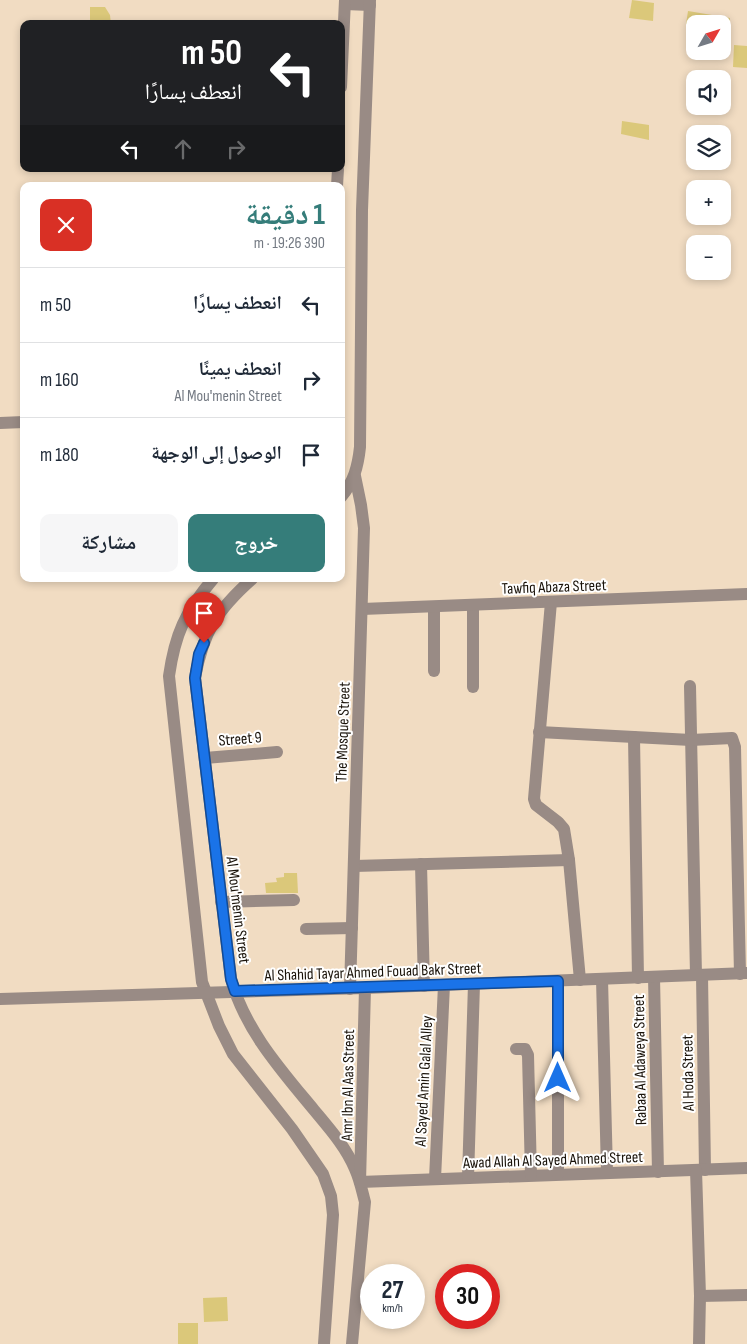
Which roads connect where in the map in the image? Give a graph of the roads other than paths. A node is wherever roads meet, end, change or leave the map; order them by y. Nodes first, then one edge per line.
1 (345, 2) edge
2 (370, 2) edge
3 (344, 20) edge
4 (0, 422) edge
5 (20, 422) edge
6 (355, 476) junction
7 (345, 491) edge
8 (210, 582) edge
9 (249, 582) edge
10 (747, 594) edge
11 (551, 602) junction
12 (473, 605) junction
13 (434, 607) junction
14 (362, 609) junction
15 (434, 671) dead end
16 (690, 686) dead end
17 (473, 687) dead end
18 (539, 732) junction
19 (634, 736) junction
20 (691, 740) junction
21 (277, 752) dead end
22 (205, 758) junction
23 (569, 860) junction
24 (421, 864) junction
25 (354, 866) junction
26 (294, 900) dead end
27 (221, 902) junction
28 (352, 928) junction
29 (306, 929) dead end
30 (743, 974) edge
31 (699, 975) junction
32 (654, 977) junction
33 (638, 978) junction
34 (602, 979) junction
35 (580, 980) junction
36 (558, 981) junction
37 (474, 984) junction
38 (444, 985) junction
39 (424, 986) junction
40 (365, 988) junction
41 (350, 989) junction
42 (235, 991) junction
43 (206, 992) junction
44 (0, 999) edge
45 (516, 1049) dead end
46 (747, 1168) edge
47 (701, 1170) junction
48 (607, 1172) junction
49 (658, 1172) junction
50 (558, 1174) junction
51 (531, 1175) junction
52 (468, 1178) junction
53 (435, 1179) junction
54 (360, 1182) junction
55 (747, 1295) edge
56 (700, 1296) junction
57 (324, 1344) edge
58 (352, 1344) edge
59 (699, 1344) edge

1 - 2 street
1 - 3 street
2 - 6 street
4 - 5 street
6 - 7 street
6 - 14 street, The Mosque Street
8 - 43 street
9 - 22 street, Al Mou'menin Street
10 - 11 street, Tawfiq Abaza Street
11 - 12 street, Tawfiq Abaza Street
11 - 18 street
12 - 13 street, Tawfiq Abaza Street
12 - 17 street
13 - 14 street, Tawfiq Abaza Street
13 - 15 street
14 - 25 street, The Mosque Street
16 - 20 street, Al Hoda Street
18 - 19 street
18 - 23 street
19 - 20 street
19 - 33 street
20 - 30 street
20 - 31 street, Al Hoda Street
21 - 22 street, Street 9
22 - 27 street, Al Mou'menin Street
23 - 24 street
23 - 35 street
24 - 25 street
24 - 39 street
25 - 28 street, The Mosque Street
26 - 27 street
27 - 42 street, Al Mou'menin Street
28 - 29 street
28 - 41 street, The Mosque Street
30 - 31 street, Al Shahid Tayar Ahmed Fouad Bakr Street
31 - 32 street, Al Shahid Tayar Ahmed Fouad Bakr Street
31 - 47 street, Al Hoda Street
32 - 33 street, Al Shahid Tayar Ahmed Fouad Bakr Street
32 - 49 street, Rabaa Al Adaweya Street
33 - 34 street, Al Shahid Tayar Ahmed Fouad Bakr Street
34 - 35 street, Al Shahid Tayar Ahmed Fouad Bakr Street
34 - 48 street
35 - 36 street, Al Shahid Tayar Ahmed Fouad Bakr Street
36 - 37 street, Al Shahid Tayar Ahmed Fouad Bakr Street
36 - 50 street
37 - 38 street, Al Shahid Tayar Ahmed Fouad Bakr Street
37 - 52 street
38 - 39 street, Al Shahid Tayar Ahmed Fouad Bakr Street
38 - 53 street, Al Sayed Amin Galal Alley
39 - 40 street, Al Shahid Tayar Ahmed Fouad Bakr Street
40 - 41 street, Al Shahid Tayar Ahmed Fouad Bakr Street
40 - 54 street, Amr Ibn Al Aas Street
41 - 42 street, Al Shahid Tayar Ahmed Fouad Bakr Street
42 - 43 street, Al Shahid Tayar Ahmed Fouad Bakr Street
42 - 54 street, Al Mou'menin Street
43 - 44 street, Al Shahid Tayar Ahmed Fouad Bakr Street
43 - 57 street
45 - 51 street
46 - 47 street, Awad Allah Al Sayed Ahmed Street
47 - 49 street, Awad Allah Al Sayed Ahmed Street
47 - 56 street, Al Hoda Street
48 - 49 street, Awad Allah Al Sayed Ahmed Street
48 - 50 street, Awad Allah Al Sayed Ahmed Street
50 - 51 street, Awad Allah Al Sayed Ahmed Street
51 - 52 street, Awad Allah Al Sayed Ahmed Street
52 - 53 street, Awad Allah Al Sayed Ahmed Street
53 - 54 street, Awad Allah Al Sayed Ahmed Street
54 - 58 street, Al Mou'menin Street
55 - 56 street
56 - 59 street, Al Hoda Street

